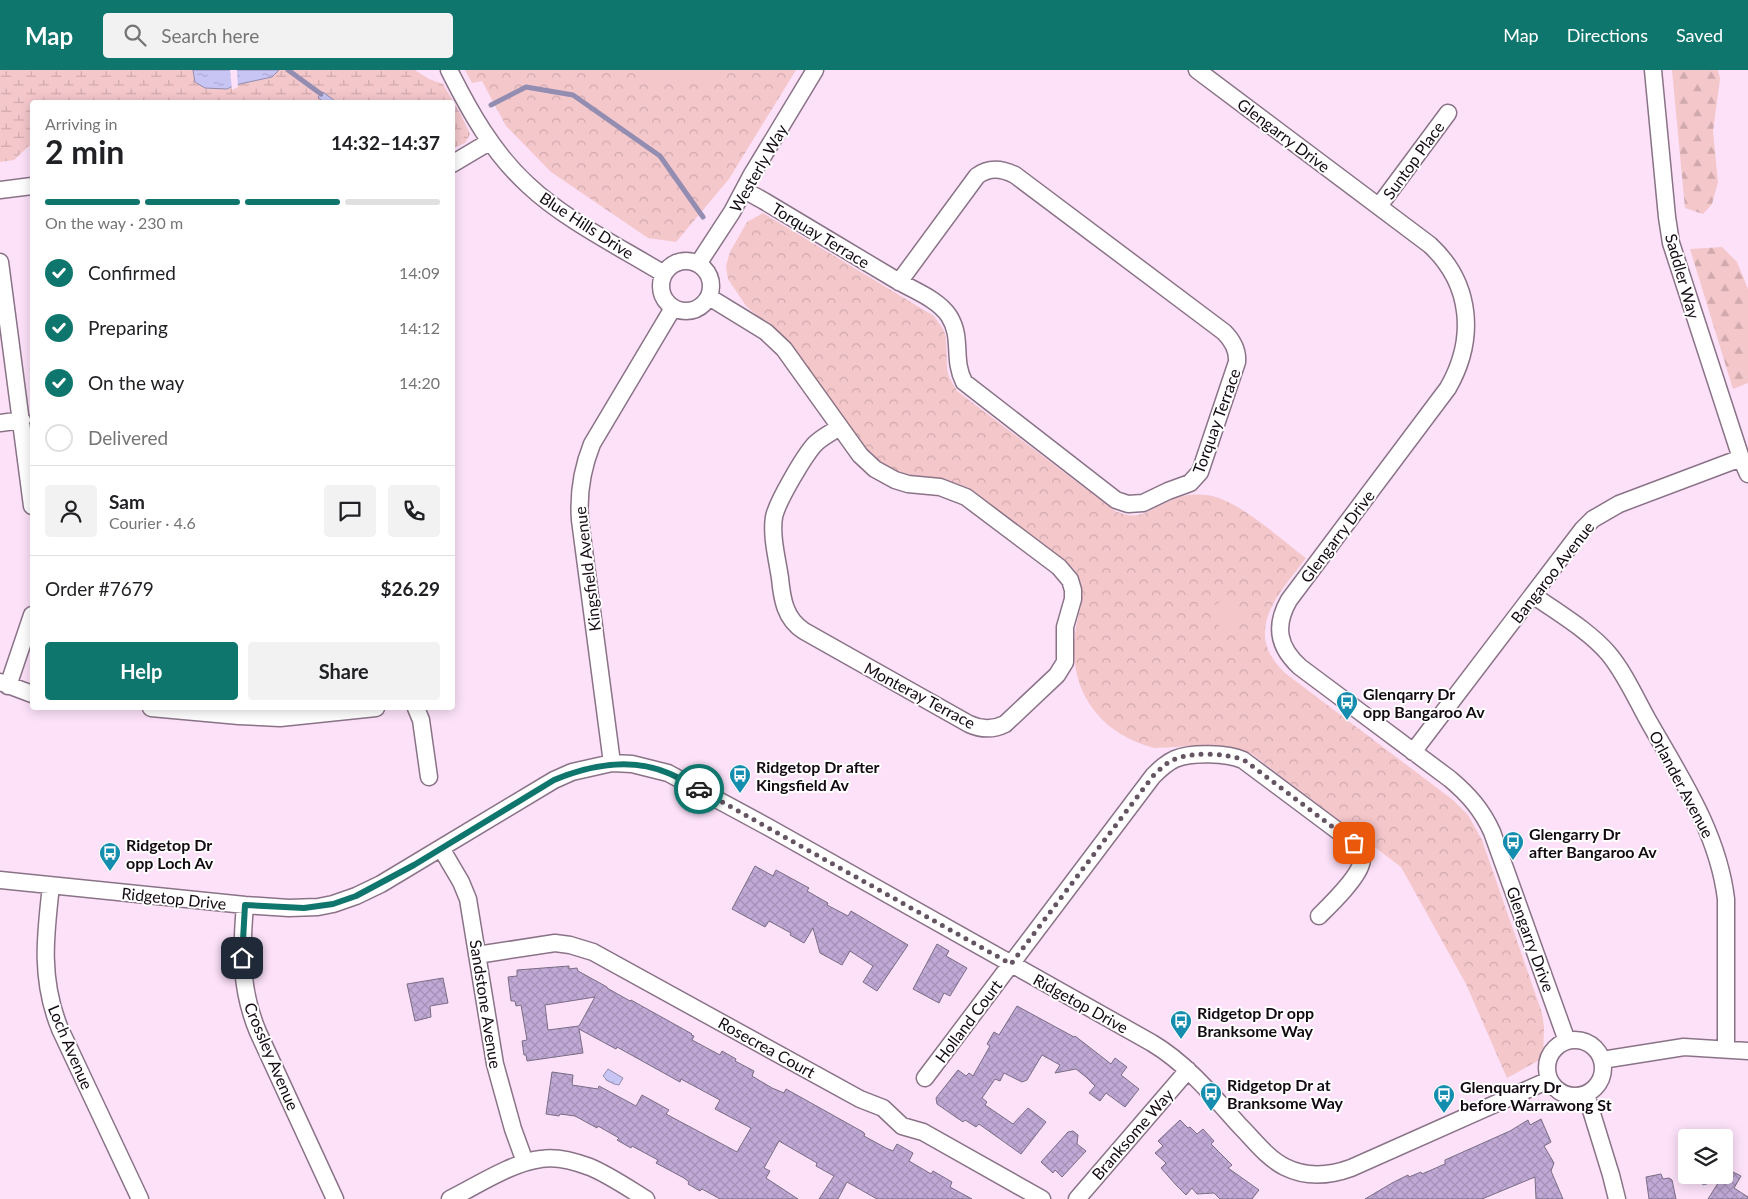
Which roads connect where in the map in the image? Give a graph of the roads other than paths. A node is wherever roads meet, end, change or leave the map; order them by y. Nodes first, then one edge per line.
1 (448, 70) edge
2 (815, 70) edge
3 (1197, 70) edge
4 (1653, 70) edge
5 (1448, 113) dead end
6 (489, 142) junction
7 (455, 162) edge
8 (30, 186) edge
9 (0, 190) edge
10 (744, 190) junction
11 (1379, 206) junction
12 (0, 262) edge
13 (698, 264) junction
14 (664, 274) junction
15 (899, 282) junction
16 (709, 297) junction
17 (673, 308) junction
18 (22, 420) junction
19 (0, 423) edge
20 (840, 427) junction
21 (1740, 458) junction
22 (1748, 474) edge
23 (30, 489) edge
24 (1533, 595) junction
25 (30, 620) edge
26 (4, 684) edge
27 (30, 693) edge
28 (196, 710) edge
29 (359, 710) edge
30 (417, 710) edge
31 (240, 712) edge
32 (1413, 752) junction
33 (612, 763) junction
34 (429, 777) dead end
35 (441, 848) junction
36 (0, 880) edge
37 (52, 886) junction
38 (245, 905) junction
39 (1319, 916) dead end
40 (477, 955) junction
41 (1011, 964) junction
42 (1568, 1041) junction
43 (1726, 1049) junction
44 (1748, 1051) edge
45 (1602, 1060) junction
46 (1188, 1070) junction
47 (924, 1078) dead end
48 (1549, 1080) junction
49 (1586, 1094) junction
50 (524, 1162) junction
51 (140, 1199) edge
52 (335, 1199) edge
53 (450, 1199) edge
54 (646, 1199) edge
55 (1042, 1199) edge
56 (1077, 1199) edge
57 (1617, 1199) edge

1 - 6 street, Blue Hills Drive
2 - 10 street, Westerly Way
3 - 11 street, Glengarry Drive
4 - 21 street, Saddler Way
5 - 11 street, Suntop Place
6 - 7 street
6 - 14 street, Blue Hills Drive
8 - 9 street
10 - 13 street, Westerly Way
10 - 15 street, Torquay Terrace
11 - 32 street, Glengarry Drive
12 - 18 street
13 - 14 street
13 - 16 street
14 - 17 street
15 - 15 street, Torquay Terrace
16 - 17 street
16 - 20 street, Monteray Terrace
17 - 33 street, Kingsfield Avenue
18 - 19 street
18 - 23 street
20 - 20 street, Monteray Terrace
21 - 22 street, Saddler Way
21 - 24 street, Bangaroo Avenue
24 - 32 street, Bangaroo Avenue
24 - 43 street, Orlander Avenue
25 - 26 street
26 - 27 street
28 - 31 street
29 - 31 street
30 - 34 street
32 - 42 street, Glengarry Drive
33 - 35 street, Ridgetop Drive
33 - 41 street, Ridgetop Drive
35 - 38 street, Ridgetop Drive
35 - 40 street, Sandstone Avenue
36 - 37 street, Ridgetop Drive
37 - 38 street, Ridgetop Drive
37 - 51 street, Loch Avenue
38 - 52 street, Crossley Avenue
39 - 41 street, Holland Court
40 - 50 street, Sandstone Avenue
40 - 55 street, Rosecrea Court
41 - 46 street, Ridgetop Drive
41 - 47 street, Holland Court
42 - 45 street
42 - 48 street
43 - 44 street
43 - 45 street
45 - 49 street
46 - 48 street, Ridgetop Drive
46 - 56 street, Branksome Way
48 - 49 street
49 - 57 street
50 - 53 street
50 - 54 street

